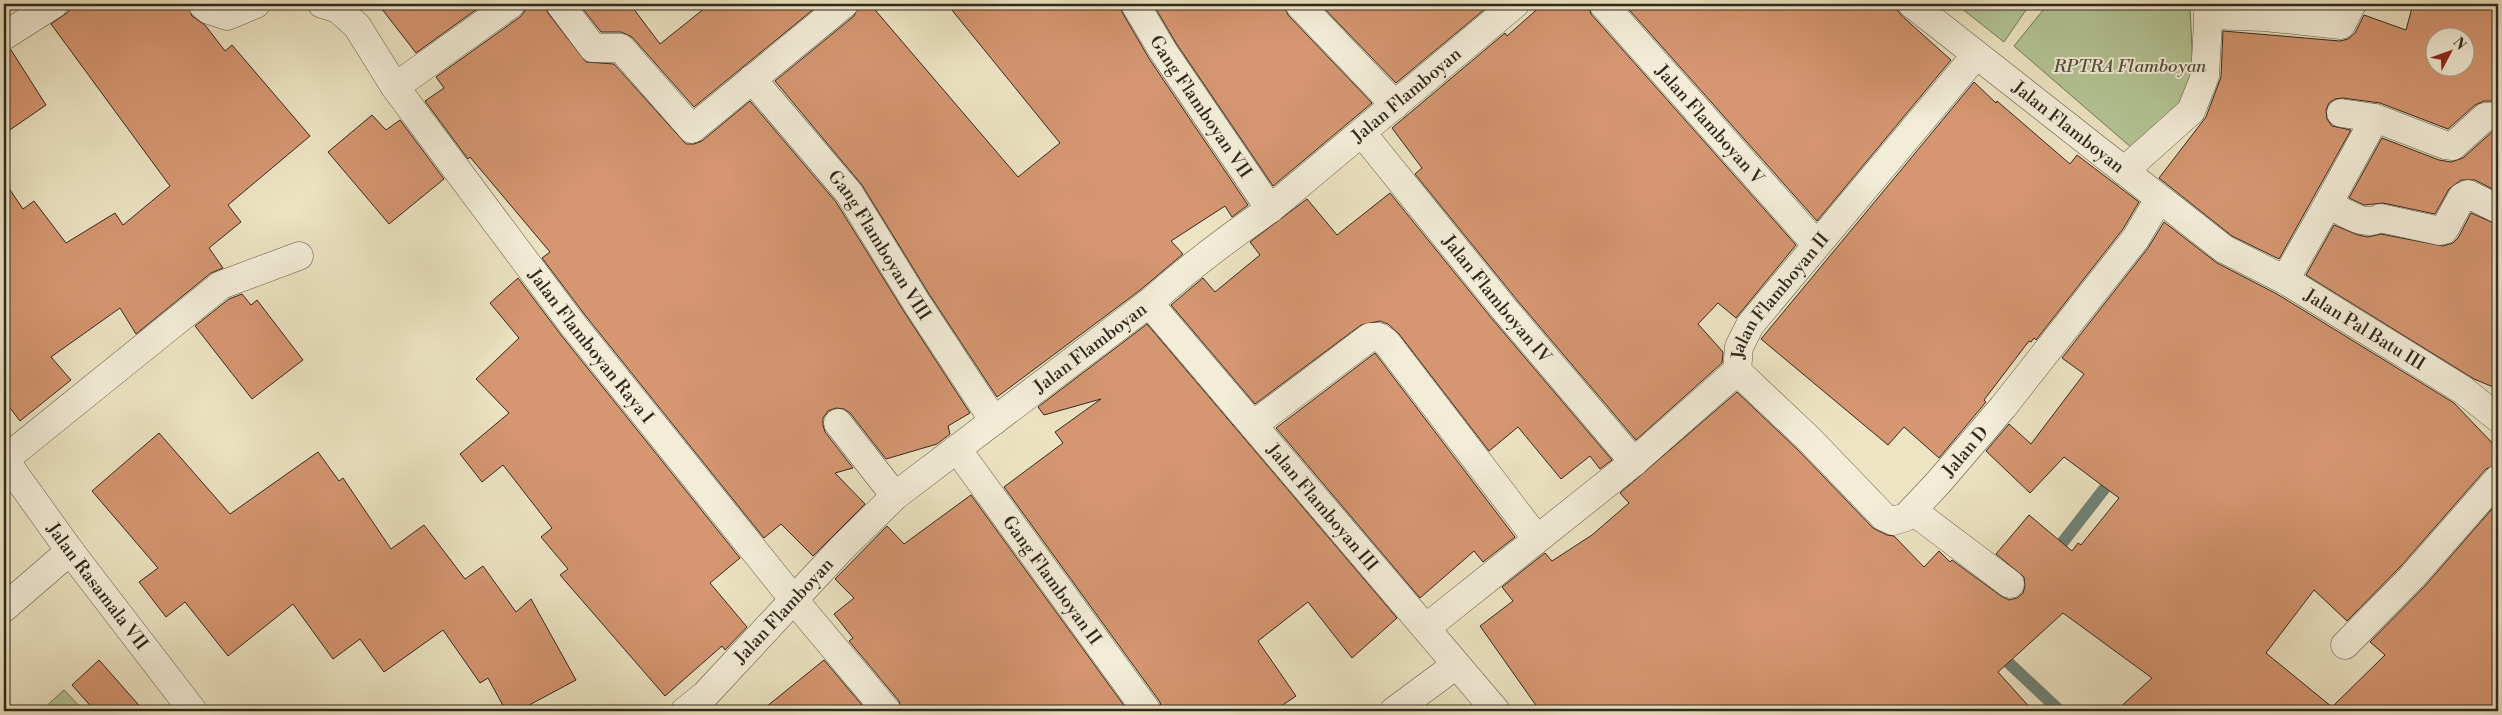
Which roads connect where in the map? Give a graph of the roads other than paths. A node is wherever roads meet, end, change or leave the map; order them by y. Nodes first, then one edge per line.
1 (54, 4) edge
2 (202, 4) edge
3 (256, 4) edge
4 (322, 4) edge
5 (511, 4) edge
6 (560, 4) edge
7 (844, 4) edge
8 (1135, 4) edge
9 (1299, 4) edge
10 (1515, 4) edge
11 (1603, 4) edge
12 (1912, 4) edge
13 (2352, 4) edge
14 (2209, 10) edge
15 (4, 36) edge
16 (1976, 55) junction
17 (752, 79) junction
18 (395, 87) junction
19 (1395, 105) junction
20 (2341, 114) dead end
21 (2498, 116) edge
22 (2375, 118) junction
23 (1362, 133) junction
24 (2124, 171) junction
25 (2159, 199) junction
26 (2328, 204) junction
27 (1270, 209) junction
28 (2498, 209) edge
29 (1816, 244) junction
30 (2224, 250) joint
31 (299, 256) dead end
32 (2274, 275) junction
33 (1149, 303) junction
34 (1737, 371) junction
35 (2498, 418) edge
36 (994, 421) junction
37 (838, 423) dead end
38 (1253, 424) junction
39 (956, 449) junction
40 (4, 460) edge
41 (1634, 462) junction
42 (2498, 479) edge
43 (895, 496) junction
44 (1913, 510) junction
45 (1537, 539) junction
46 (70, 552) junction
47 (2010, 584) dead end
48 (794, 600) junction
49 (4, 608) edge
50 (1427, 627) junction
51 (2345, 645) dead end
52 (1456, 665) junction
53 (193, 711) edge
54 (685, 711) edge
55 (887, 711) edge
56 (1147, 711) edge
57 (1394, 711) edge
58 (1496, 711) edge

1 - 15 street
2 - 3 street
4 - 18 street, Jalan Flamboyan Raya I
5 - 18 street
6 - 17 street
7 - 17 street
8 - 27 street, Gang Flamboyan VII
9 - 19 street
10 - 19 street, Jalan Flamboyan
11 - 29 street, Jalan Flamboyan V
12 - 16 street, Jalan Flamboyan
13 - 14 street
14 - 24 street
16 - 24 street, Jalan Flamboyan
16 - 29 street, Jalan Flamboyan II
17 - 36 street, Gang Flamboyan VIII
18 - 48 street, Jalan Flamboyan Raya I
19 - 23 street, Jalan Flamboyan
20 - 22 street
21 - 22 street
22 - 26 street
23 - 27 street, Jalan Flamboyan
23 - 41 street, Jalan Flamboyan IV
24 - 25 street, Jalan Flamboyan
25 - 30 street, Jalan Flamboyan
25 - 44 street, Jalan D
26 - 28 street
26 - 32 street
27 - 33 street, Jalan Flamboyan
29 - 34 street, Jalan Flamboyan II
30 - 32 street, Jalan Pal Batu III
31 - 40 street
32 - 35 street, Jalan Pal Batu III
33 - 36 street, Jalan Flamboyan
33 - 38 street, Jalan Flamboyan III
34 - 41 street, Jalan Flamboyan II
34 - 44 street, Jalan D
36 - 39 street, Jalan Flamboyan
37 - 43 street
38 - 45 street
38 - 50 street, Jalan Flamboyan III
39 - 43 street, Jalan Flamboyan
39 - 56 street, Gang Flamboyan II
40 - 46 street, Jalan Rasamala VII
41 - 45 street, Jalan Flamboyan II
42 - 51 street
43 - 48 street, Jalan Flamboyan
44 - 47 street
45 - 50 street, Jalan Flamboyan II
46 - 49 street
46 - 53 street, Jalan Rasamala VII
48 - 54 street, Jalan Flamboyan
48 - 55 street, Jalan Flamboyan Raya I
50 - 52 street, Jalan Flamboyan III
52 - 57 street
52 - 58 street, Jalan Flamboyan III

